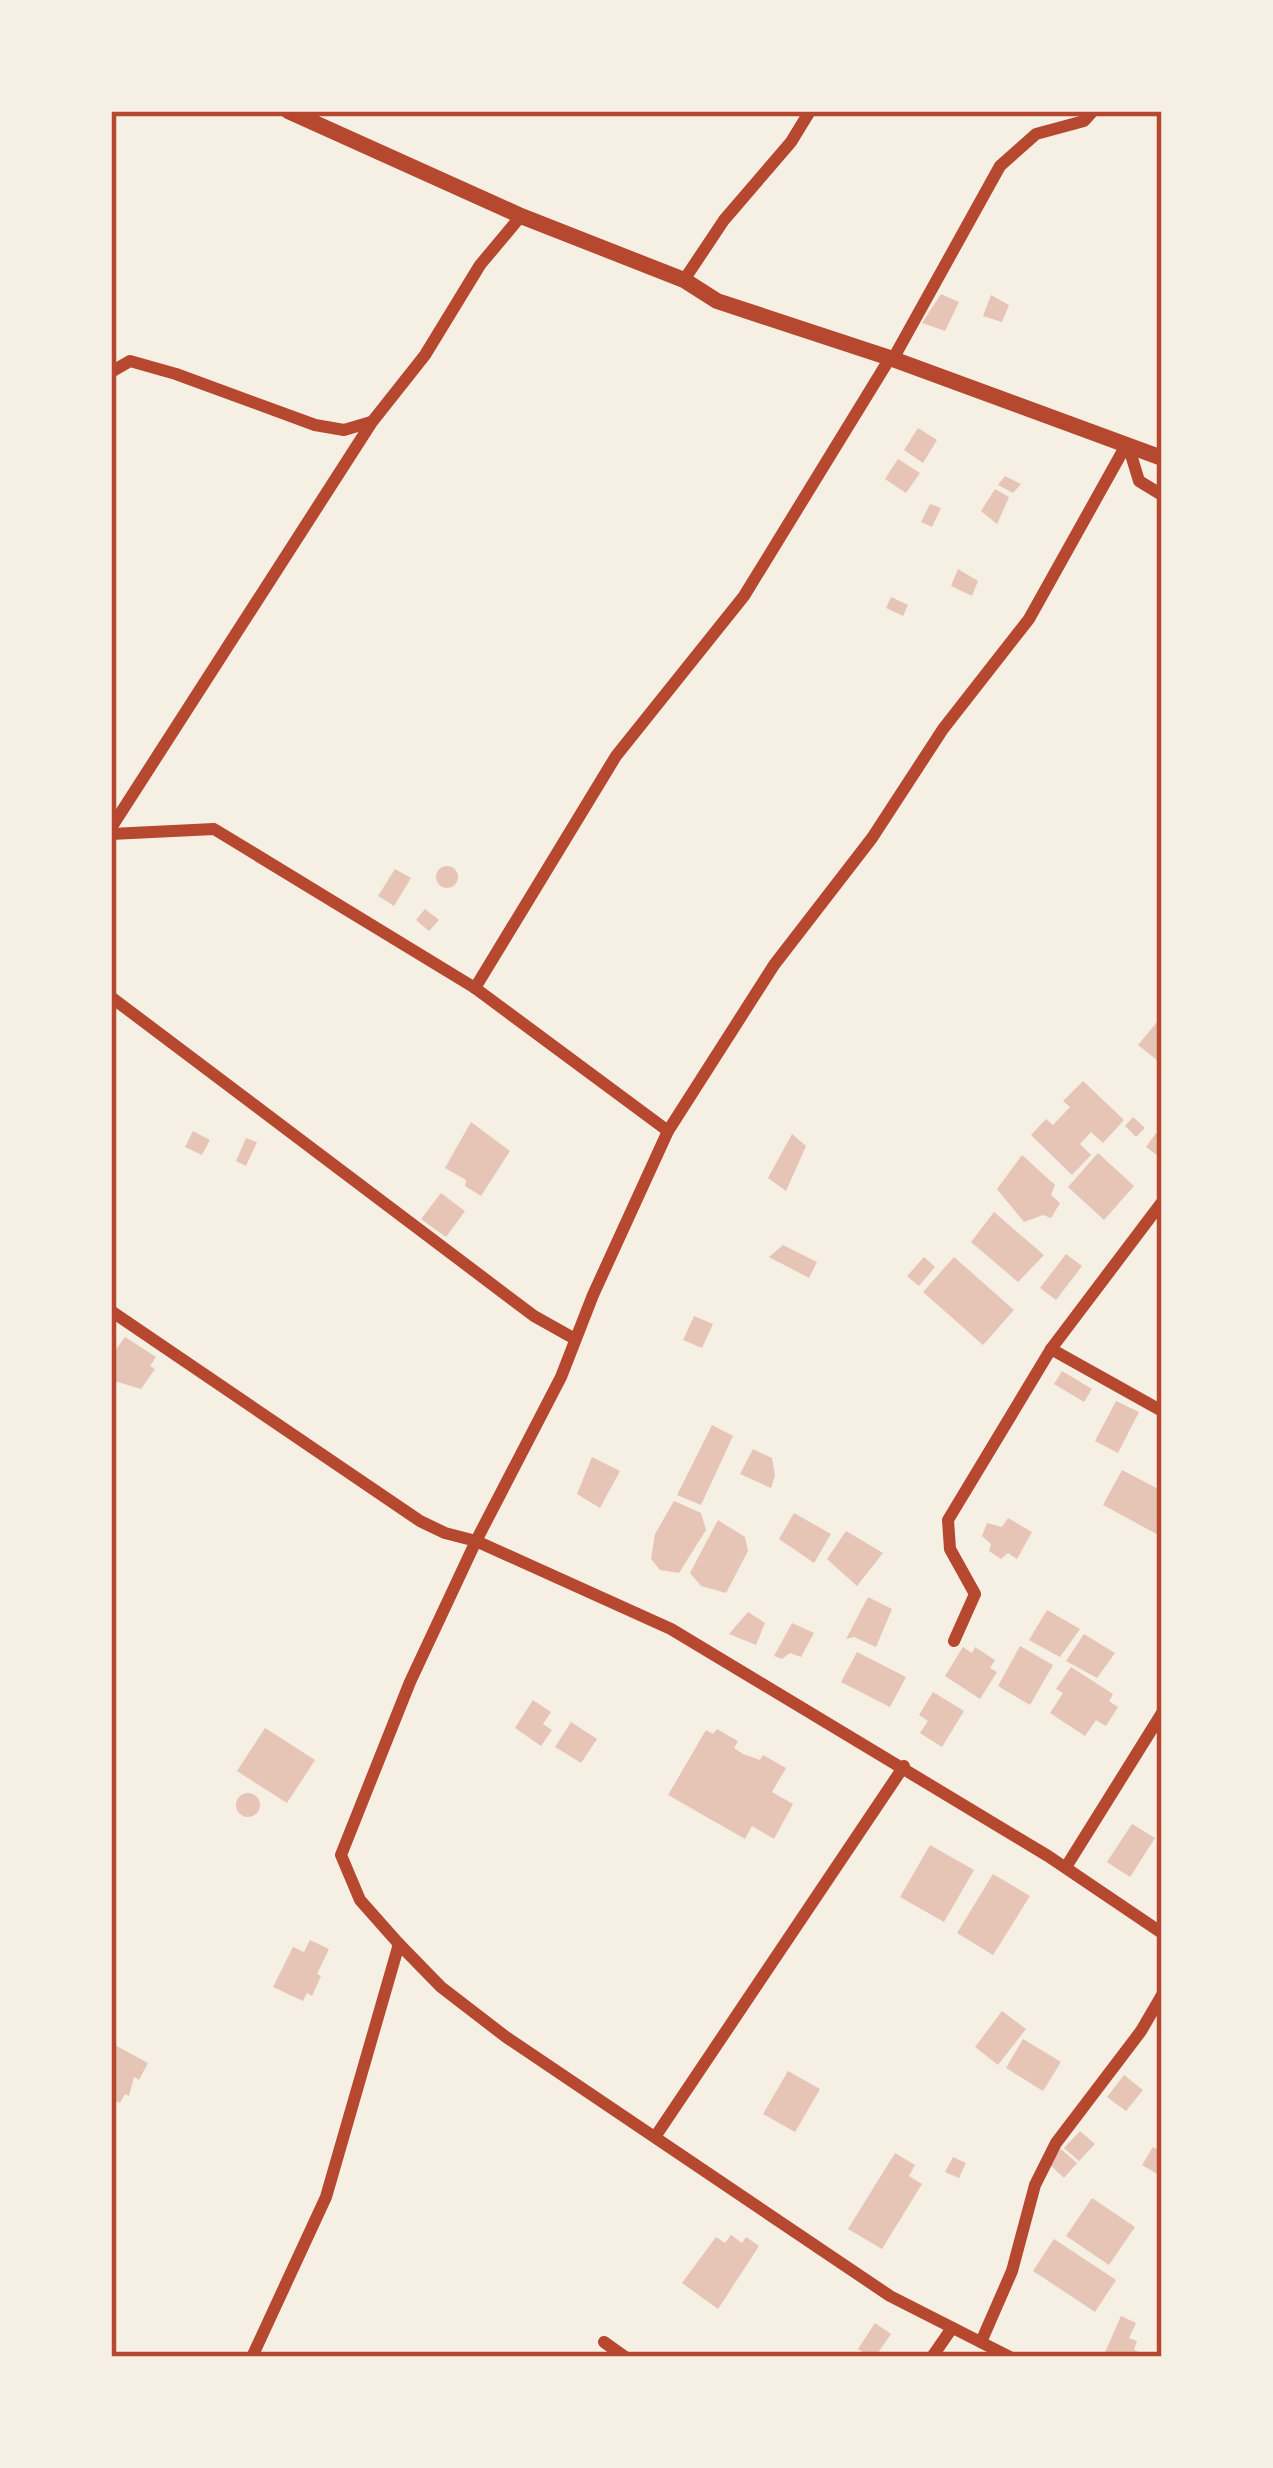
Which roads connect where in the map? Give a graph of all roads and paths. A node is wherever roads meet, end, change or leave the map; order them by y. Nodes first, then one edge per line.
1 (288, 111) edge
2 (810, 111) edge
3 (1093, 111) edge
4 (315, 117) edge
5 (520, 216) junction
6 (684, 280) junction
7 (891, 358) junction
8 (111, 372) edge
9 (372, 422) junction
10 (1127, 447) junction
11 (1162, 458) edge
12 (1162, 495) edge
13 (111, 831) edge
14 (475, 988) junction
15 (111, 998) edge
16 (668, 1131) junction
17 (1162, 1202) edge
18 (111, 1311) edge
19 (575, 1339) junction
20 (1051, 1349) junction
21 (1162, 1411) edge
22 (476, 1540) junction
23 (954, 1641) dead end
24 (1162, 1713) edge
25 (904, 1766) junction
26 (1066, 1868) junction
27 (1162, 1933) edge
28 (399, 1945) junction
29 (1162, 1996) edge
30 (655, 2137) junction
31 (952, 2328) junction
32 (604, 2342) dead end
33 (982, 2342) junction
34 (255, 2351) edge
35 (269, 2357) edge
36 (626, 2357) edge
37 (932, 2357) edge
38 (1010, 2357) edge

1 - 4 street
2 - 6 street
3 - 7 street
4 - 5 street
5 - 6 street
5 - 9 street
6 - 7 street
7 - 10 street
7 - 14 street
8 - 9 street
9 - 13 street
10 - 11 street
10 - 12 street
10 - 16 street
13 - 14 street
14 - 16 street
15 - 19 street
16 - 19 street
17 - 20 street
18 - 22 street
19 - 22 street
20 - 21 street
20 - 23 street
22 - 25 street
22 - 28 street
24 - 26 street
25 - 26 street
25 - 30 street
26 - 27 street
28 - 30 street
28 - 34 street
29 - 33 street
30 - 31 street
31 - 33 street
31 - 37 street
32 - 36 street
33 - 38 street
34 - 35 street

